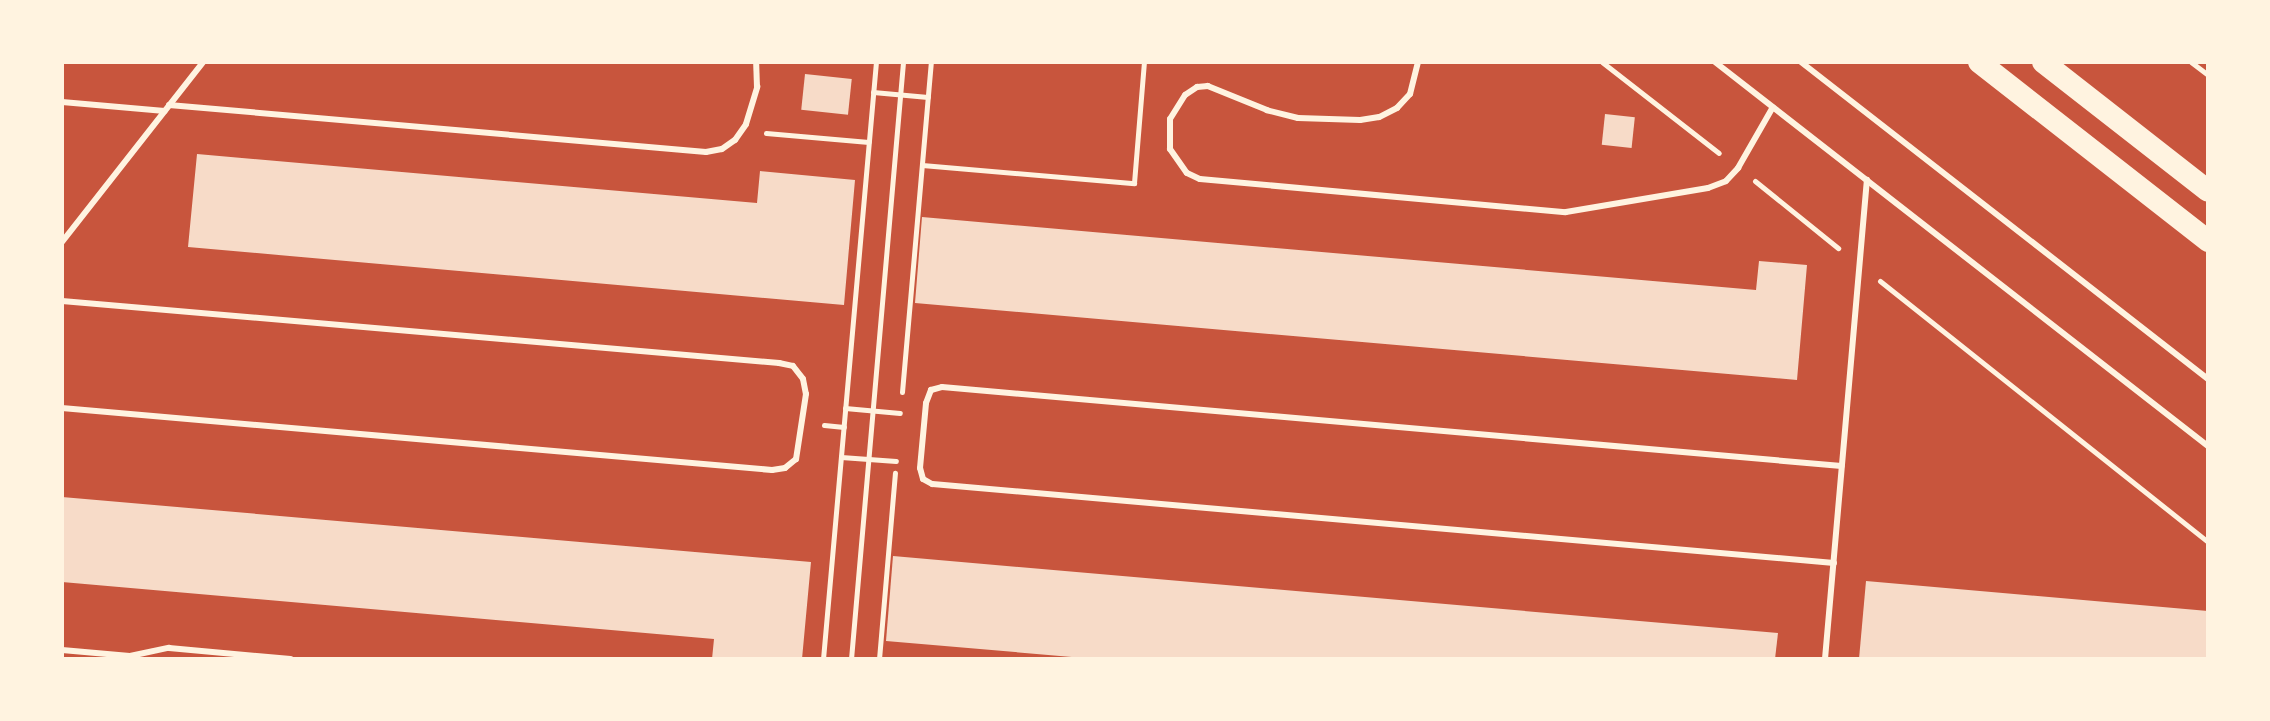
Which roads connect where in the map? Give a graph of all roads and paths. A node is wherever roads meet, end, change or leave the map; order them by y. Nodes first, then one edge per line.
1 (203, 62) edge
2 (756, 62) edge
3 (876, 62) edge
4 (903, 62) edge
5 (931, 62) edge
6 (1144, 62) edge
7 (1418, 62) edge
8 (1602, 62) edge
9 (1715, 62) edge
10 (1801, 62) edge
11 (1979, 62) edge
12 (2043, 62) edge
13 (2191, 62) edge
14 (2208, 75) edge
15 (873, 92) junction
16 (900, 94) junction
17 (928, 97) junction
18 (62, 102) edge
19 (1773, 107) junction
20 (167, 108) junction
21 (741, 131) junction
22 (869, 142) junction
23 (922, 165) junction
24 (1738, 168) junction
25 (1867, 180) junction
26 (2208, 191) edge
27 (2208, 241) edge
28 (62, 242) edge
29 (1860, 266) junction
30 (62, 301) edge
31 (2208, 379) edge
32 (62, 408) edge
33 (845, 408) junction
34 (872, 411) junction
35 (900, 413) junction
36 (899, 422) dead end
37 (897, 446) dead end
38 (2208, 446) edge
39 (841, 457) junction
40 (868, 459) junction
41 (896, 461) junction
42 (1842, 466) junction
43 (2208, 542) edge
44 (1834, 563) junction
45 (62, 650) edge
46 (130, 657) edge
47 (291, 659) edge
48 (823, 659) edge
49 (851, 659) edge
50 (879, 659) edge
51 (1825, 659) edge

1 - 20 lane
2 - 21 lane
3 - 15 path
4 - 16 path
5 - 17 path
6 - 23 path
7 - 24 lane
8 - 24 path
9 - 19 lane
10 - 31 lane
11 - 27 highway
12 - 26 highway
13 - 14 path
15 - 16 path
15 - 22 path
16 - 17 path
16 - 34 path
17 - 23 path
18 - 20 lane
19 - 24 lane
19 - 25 lane
20 - 21 lane
20 - 28 lane
21 - 22 path
22 - 33 path
23 - 35 path
24 - 29 path
25 - 29 lane
25 - 38 lane
29 - 42 lane
29 - 43 path
30 - 32 lane
33 - 34 path
33 - 39 path
34 - 35 path
34 - 40 path
35 - 36 path
37 - 41 path
39 - 40 path
39 - 48 path
40 - 41 path
40 - 49 path
41 - 50 path
42 - 44 lane
42 - 44 lane
44 - 51 lane
45 - 46 lane
46 - 47 lane

